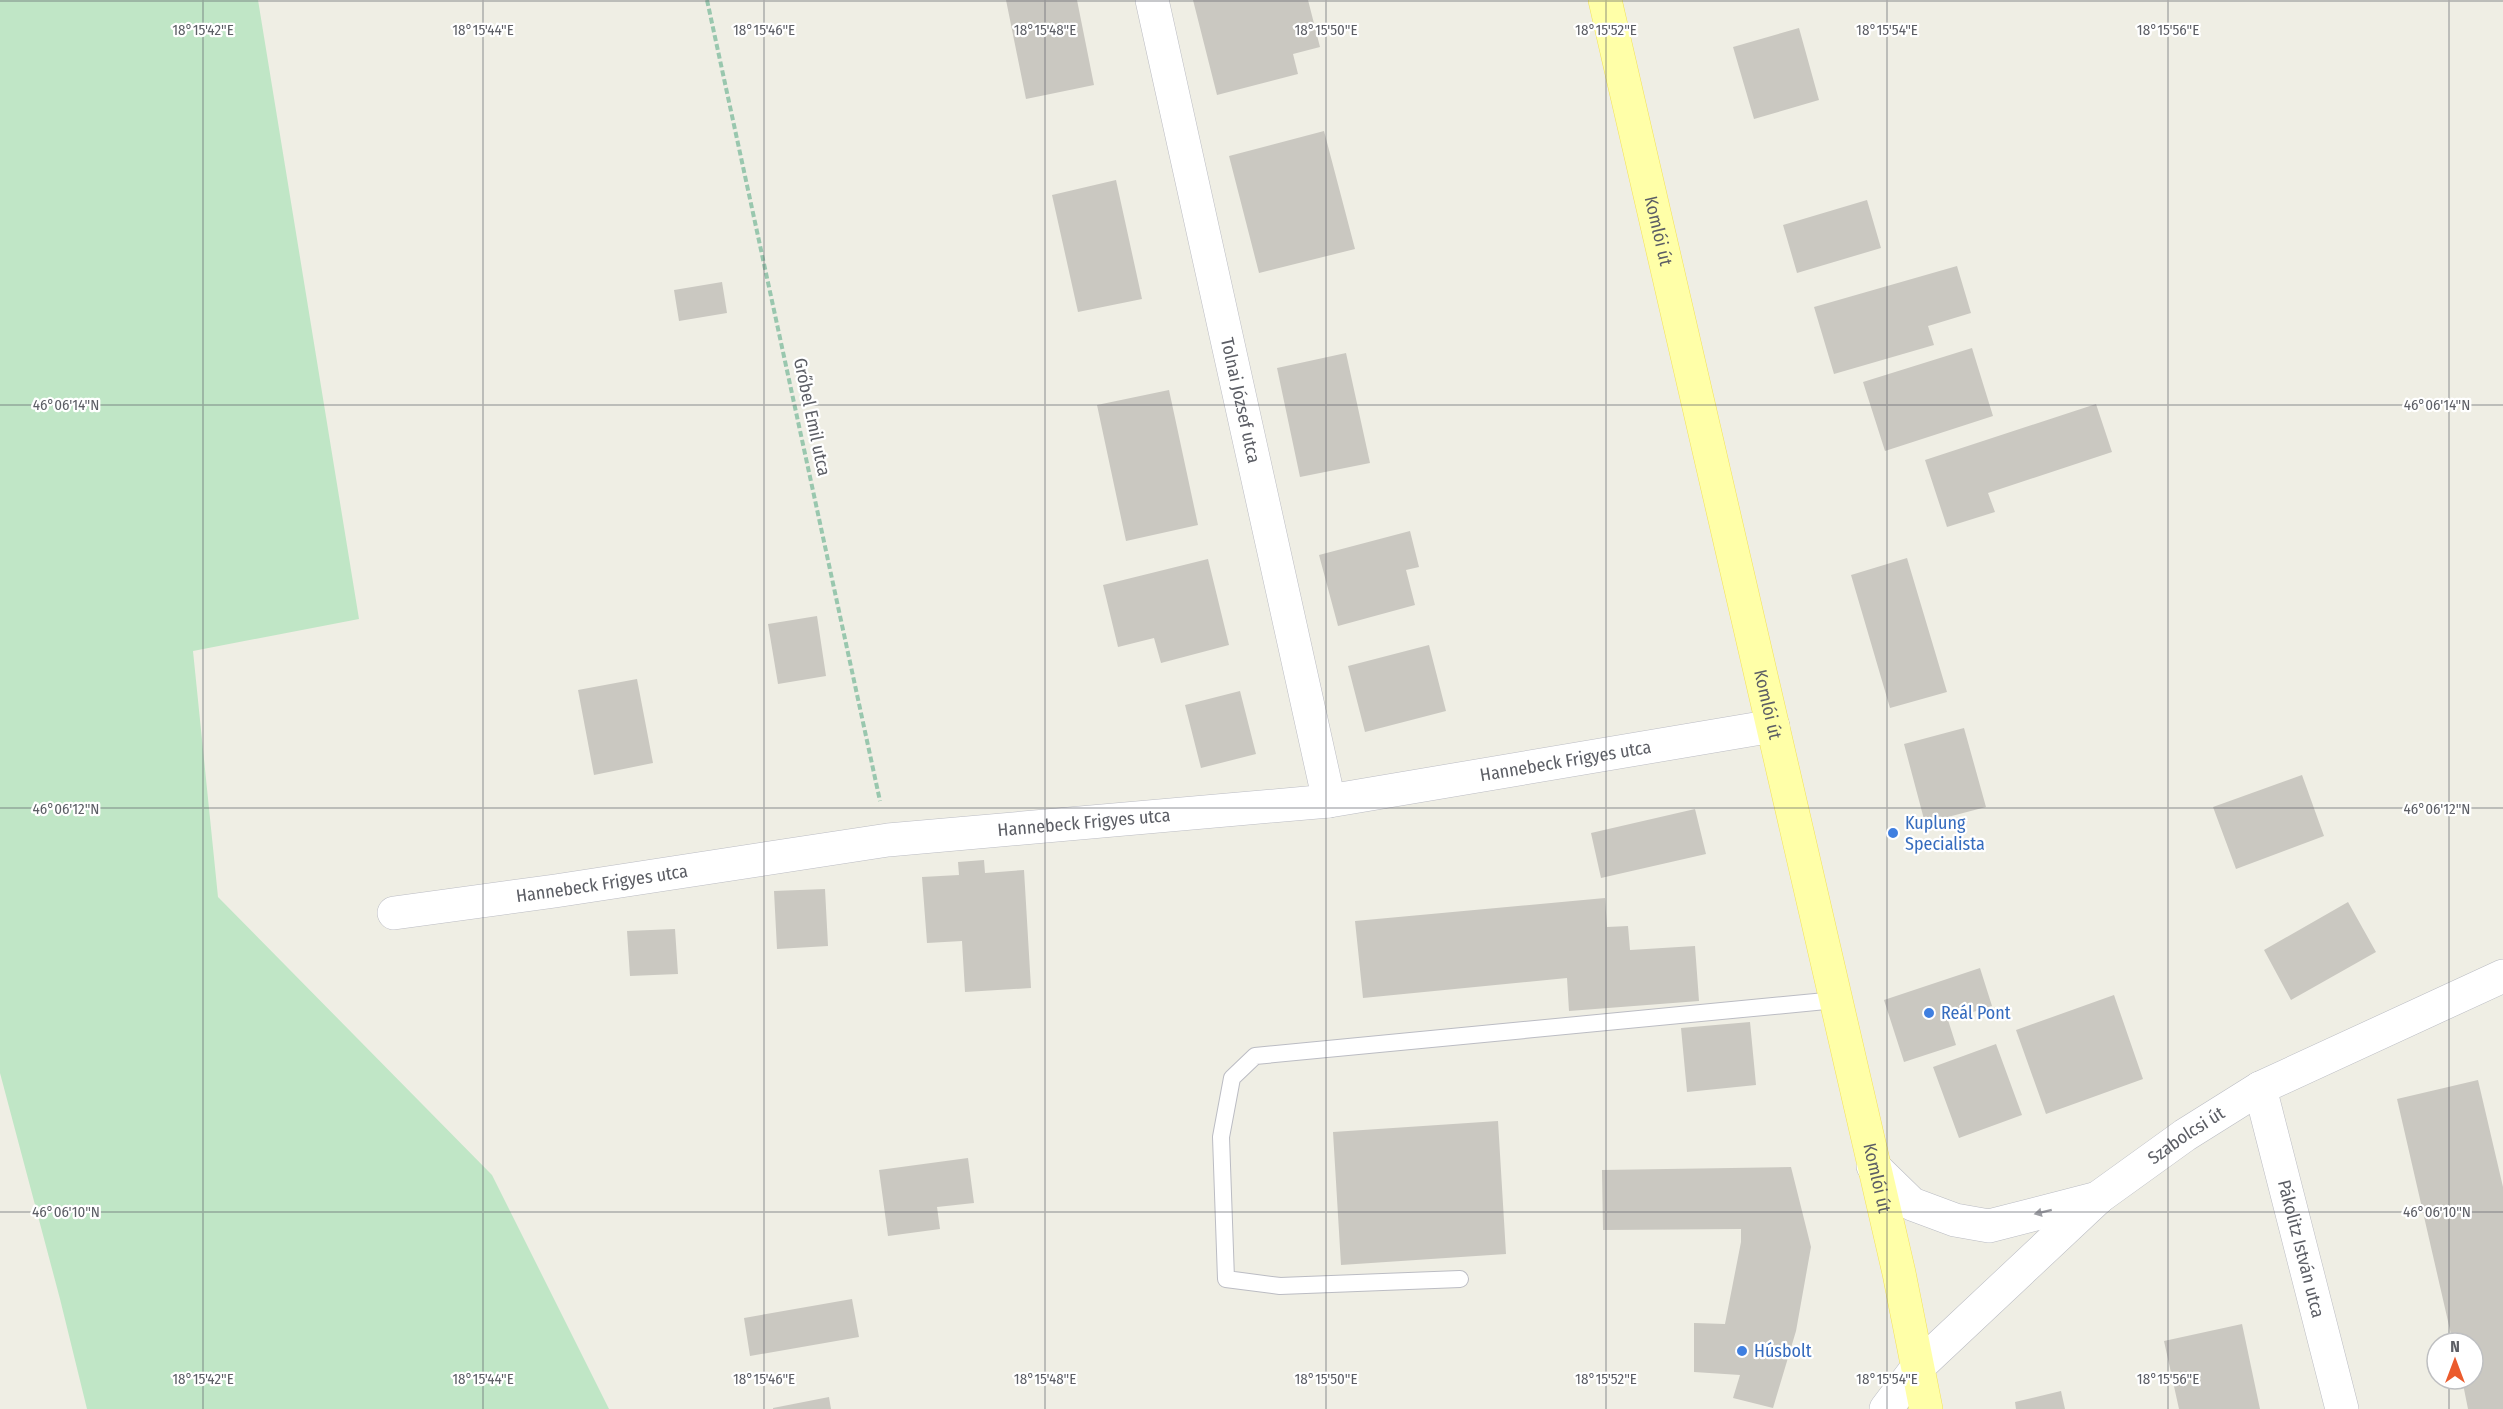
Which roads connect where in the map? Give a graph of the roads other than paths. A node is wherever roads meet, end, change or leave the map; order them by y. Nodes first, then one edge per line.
1 (1152, 0) edge
2 (1605, 0) edge
3 (1773, 726) junction
4 (1329, 801) junction
5 (394, 913) dead end
6 (2503, 976) edge
7 (1836, 1000) junction
8 (2260, 1088) junction
9 (1872, 1166) junction
10 (2099, 1197) junction
11 (1460, 1279) dead end
12 (1917, 1368) junction
13 (1886, 1409) edge
14 (1926, 1409) edge
15 (2342, 1409) edge

1 - 4 street, Tolnai József utca
2 - 3 main road, Komlói út
3 - 4 street, Hannebeck Frigyes utca
3 - 7 main road, Komlói út
4 - 5 street, Hannebeck Frigyes utca
6 - 8 street, Szabolcsi út
7 - 9 main road, Komlói út
7 - 11 lane
8 - 10 street, Szabolcsi út
8 - 15 street, Pákolitz István utca
10 -> 9 street
9 - 12 main road, Komlói út
10 - 12 street, Szabolcsi út
12 - 13 street, Szabolcsi út
12 - 14 main road, Komlói út

